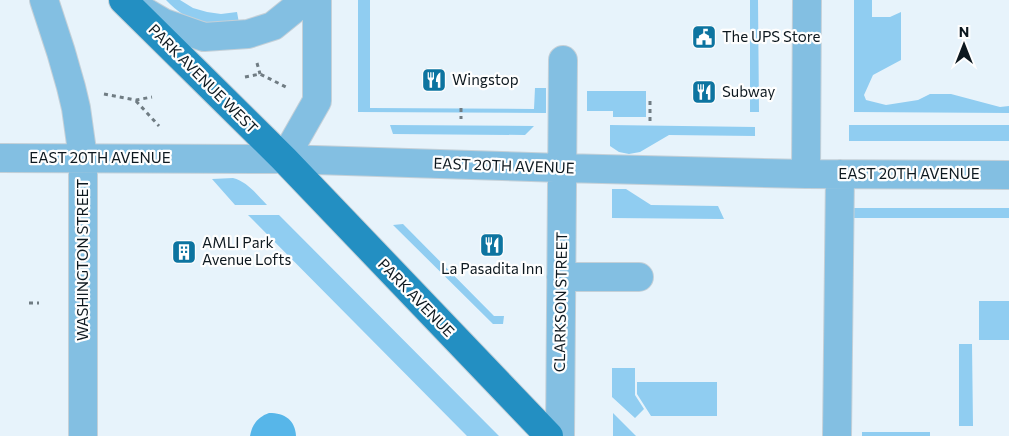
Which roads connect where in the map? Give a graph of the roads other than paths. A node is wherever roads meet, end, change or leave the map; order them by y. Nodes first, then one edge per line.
1 (44, 0) edge
2 (123, 0) edge
3 (299, 0) edge
4 (318, 0) edge
5 (807, 0) edge
6 (563, 60) dead end
7 (0, 158) edge
8 (83, 158) junction
9 (284, 159) junction
10 (562, 168) junction
11 (806, 174) junction
12 (840, 174) junction
13 (1009, 175) edge
14 (561, 277) junction
15 (639, 277) dead end
16 (83, 436) edge
17 (549, 436) edge
18 (560, 436) edge
19 (837, 436) edge

1 - 8 street, WASHINGTON STREET
2 - 3 street
2 - 9 main road, PARK AVENUE WEST
4 - 9 street
5 - 11 street
6 - 10 street, CLARKSON STREET
7 - 8 street, EAST 20TH AVENUE
8 - 9 street, EAST 20TH AVENUE
8 - 16 street, WASHINGTON STREET
9 - 10 street, EAST 20TH AVENUE
9 - 17 main road, PARK AVENUE
10 - 11 street, EAST 20TH AVENUE
10 - 14 street, CLARKSON STREET
11 - 12 street, EAST 20TH AVENUE
12 - 13 street, EAST 20TH AVENUE
12 - 19 street
14 - 15 street
14 - 18 street, CLARKSON STREET

